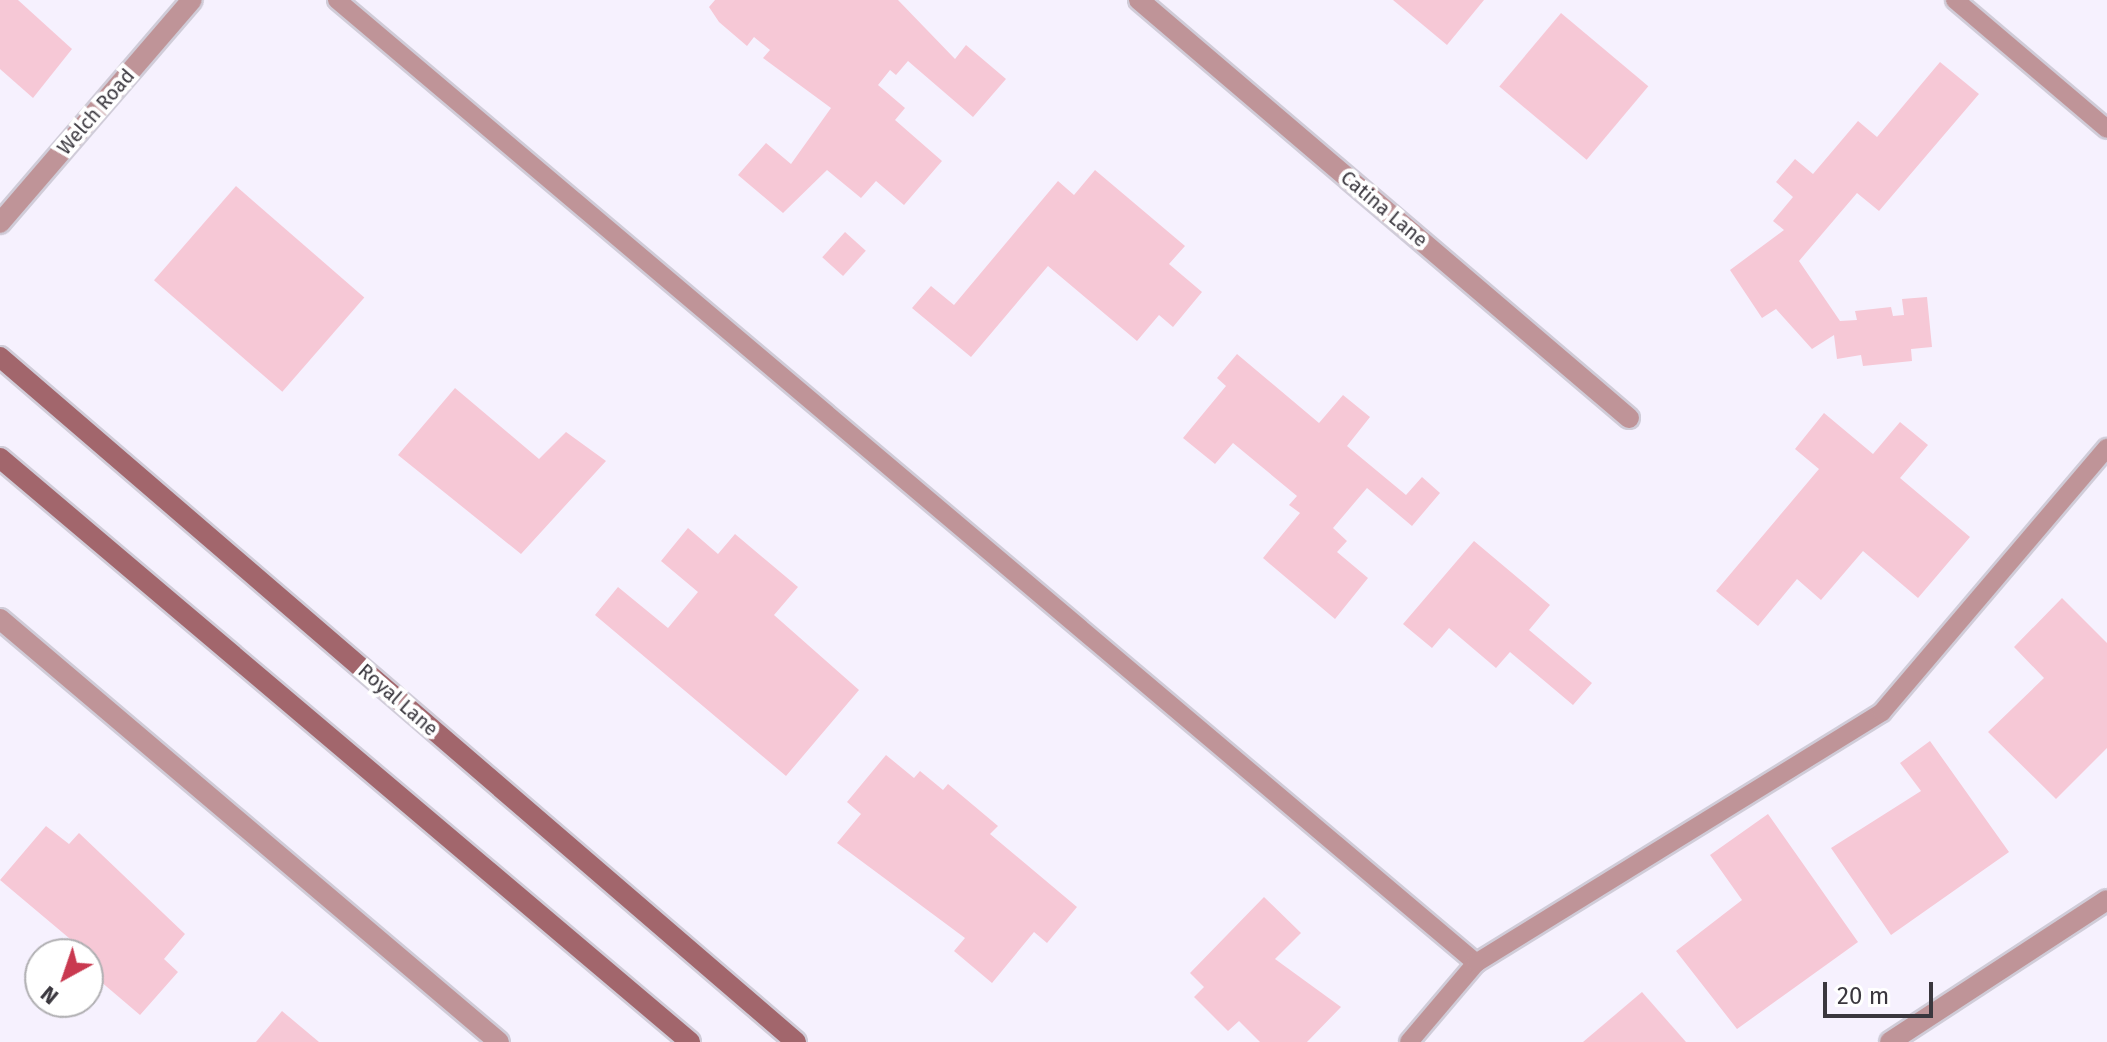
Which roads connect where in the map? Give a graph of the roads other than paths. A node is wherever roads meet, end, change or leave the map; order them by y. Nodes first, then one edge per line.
1 (192, 0) edge
2 (337, 0) edge
3 (1139, 0) edge
4 (1955, 0) edge
5 (2107, 129) edge
6 (0, 223) edge
7 (0, 357) edge
8 (1629, 418) dead end
9 (2107, 448) edge
10 (0, 458) edge
11 (0, 619) edge
12 (2107, 900) edge
13 (1476, 963) junction
14 (499, 1042) edge
15 (690, 1042) edge
16 (796, 1042) edge
17 (1409, 1042) edge
18 (1890, 1042) edge

1 - 6 street, Welch Road
2 - 13 lane
3 - 8 street, Catina Lane
4 - 5 lane
7 - 16 main road, Royal Lane
9 - 13 lane
10 - 15 main road
11 - 14 street
12 - 18 street
13 - 17 lane

